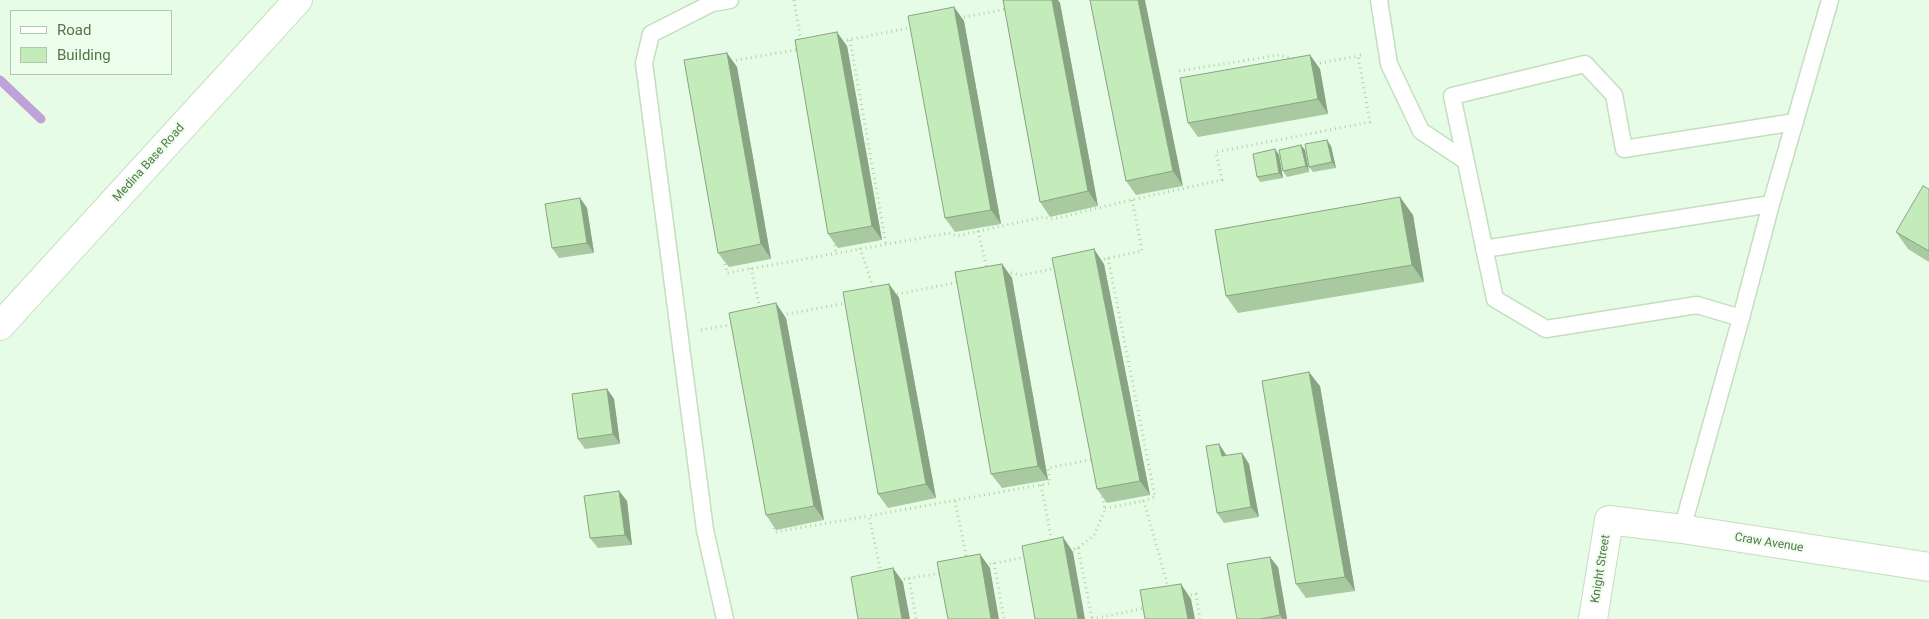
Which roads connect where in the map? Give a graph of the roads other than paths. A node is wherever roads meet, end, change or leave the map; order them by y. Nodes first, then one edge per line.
1 (298, 0) edge
2 (730, 0) edge
3 (1378, 0) edge
4 (1830, 0) edge
5 (1795, 122) junction
6 (1466, 161) junction
7 (1771, 204) junction
8 (1484, 249) junction
9 (1741, 318) junction
10 (0, 326) edge
11 (1609, 520) joint
12 (1682, 529) junction
13 (1929, 567) edge
14 (725, 619) edge
15 (1593, 619) edge

1 - 10 street, Medina Base Road
2 - 14 lane
3 - 6 lane
4 - 5 lane
5 - 6 lane
5 - 7 lane
6 - 8 lane
7 - 8 lane
7 - 9 lane
8 - 9 lane
9 - 12 lane
11 - 12 street, Craw Avenue
11 - 15 street, Knight Street
12 - 13 street, Craw Avenue

